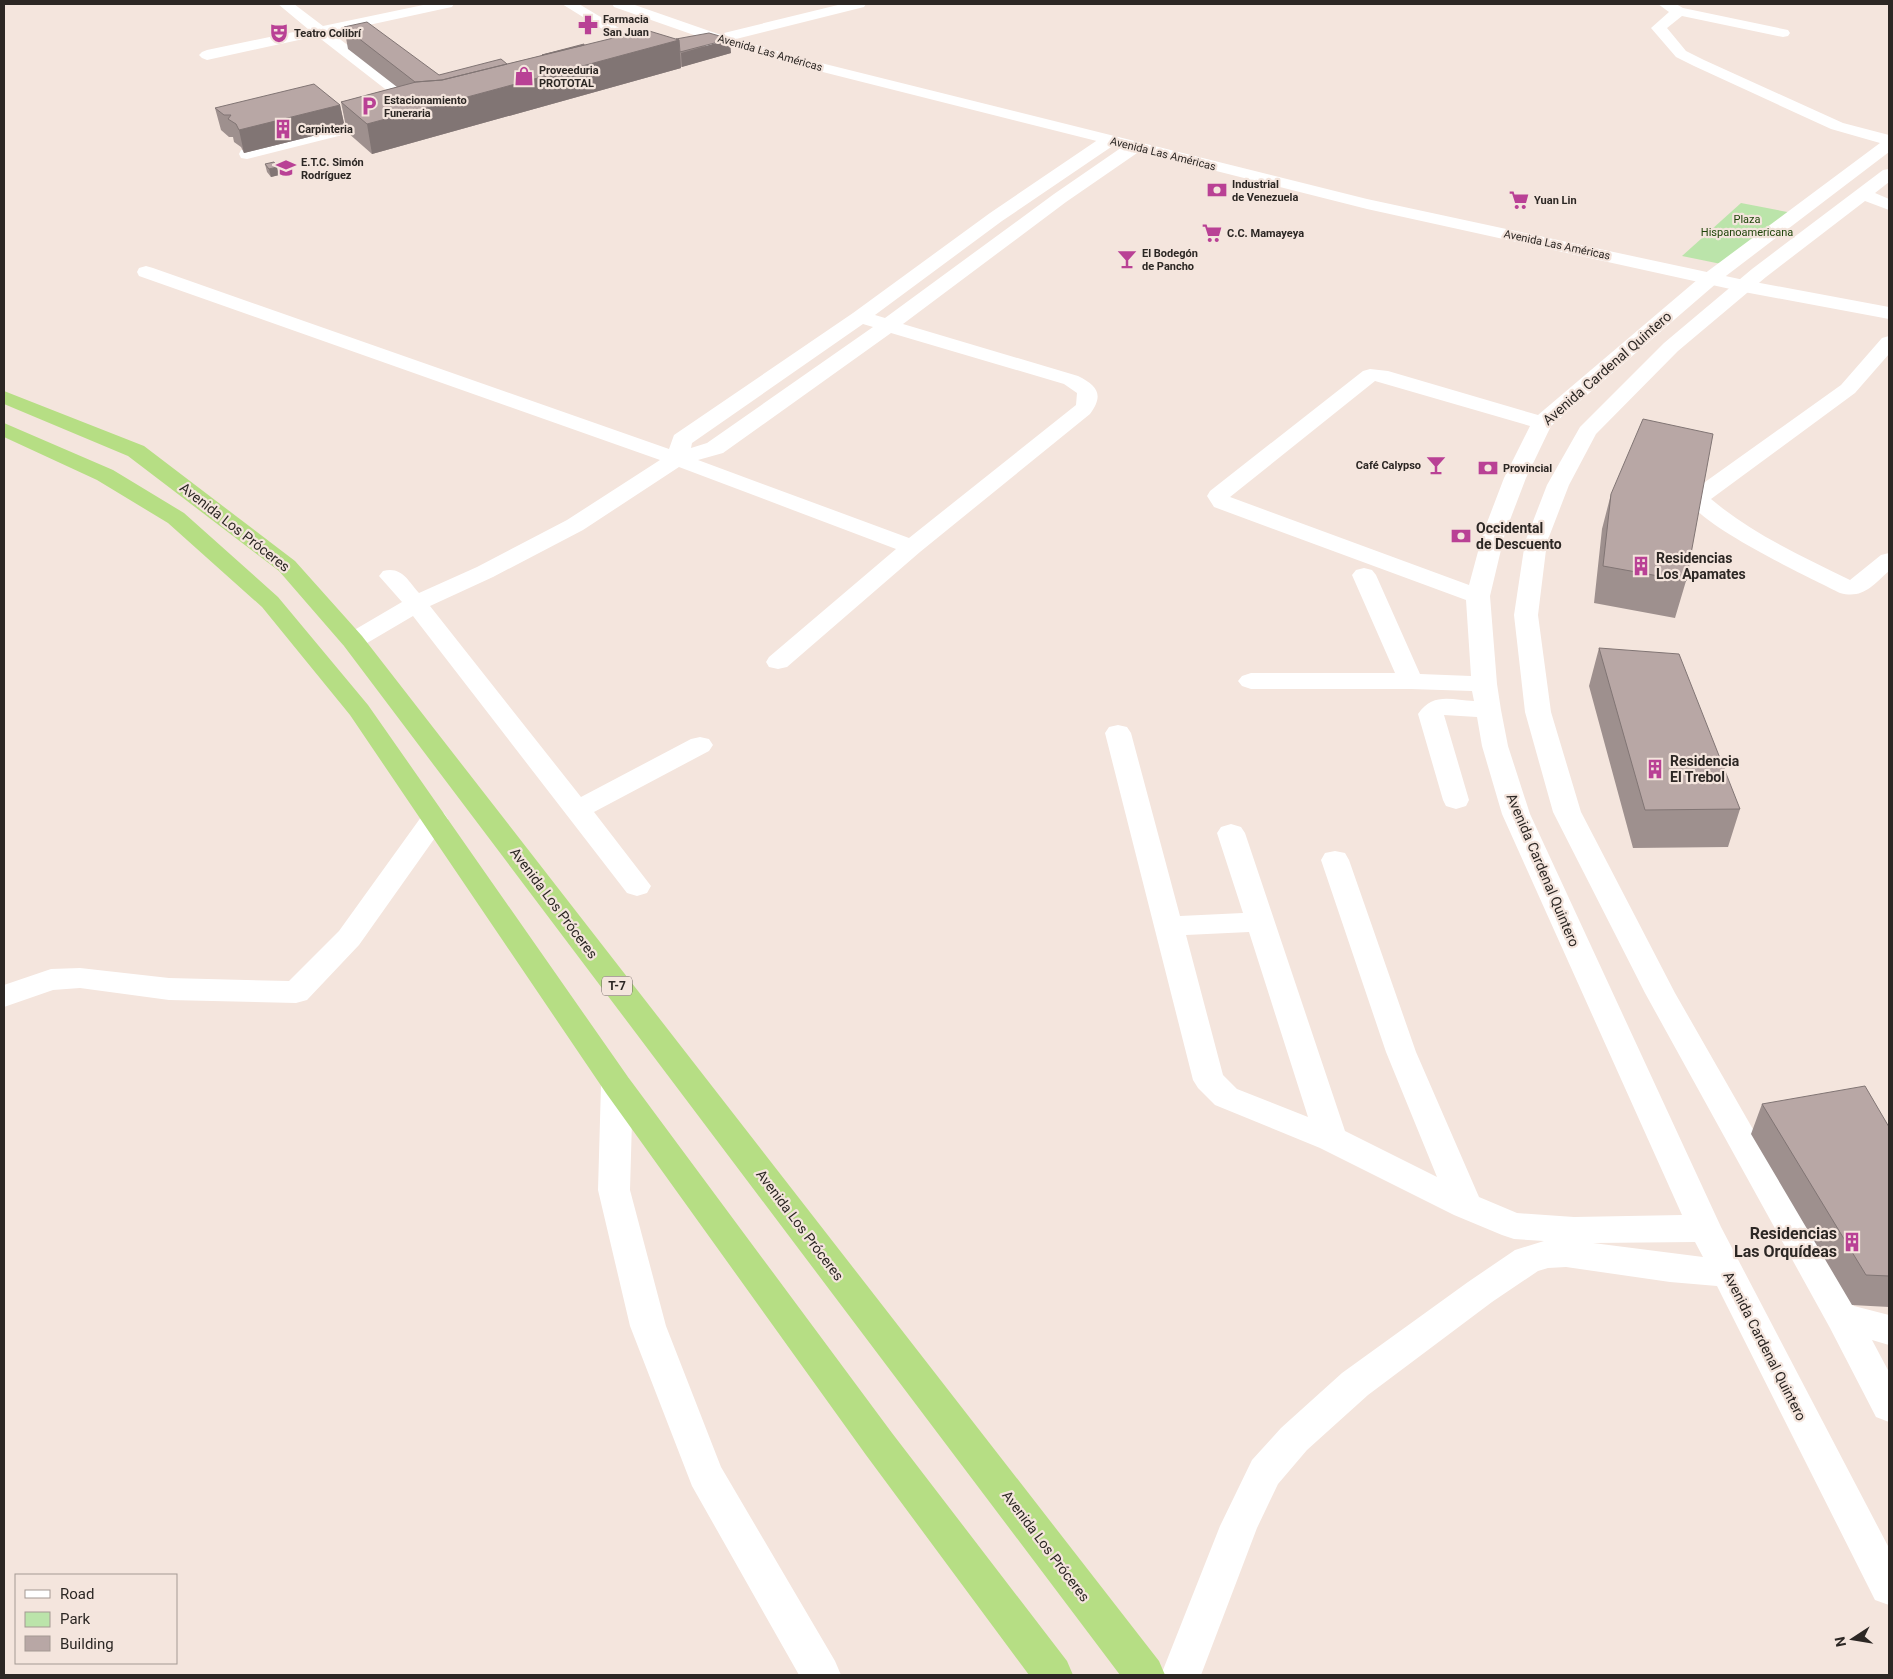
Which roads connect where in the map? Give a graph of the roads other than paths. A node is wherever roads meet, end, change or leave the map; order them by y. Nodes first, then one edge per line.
1 (285, 4) edge
2 (448, 4) edge
3 (569, 4) edge
4 (619, 4) edge
5 (658, 4) edge
6 (859, 4) edge
7 (1665, 4) edge
8 (1680, 11) junction
9 (322, 32) junction
10 (740, 32) junction
11 (1783, 33) dead end
12 (716, 38) junction
13 (207, 55) dead end
14 (654, 55) junction
15 (635, 60) edge
16 (441, 106) edge
17 (422, 110) junction
18 (1889, 140) edge
19 (1108, 141) junction
20 (1889, 144) edge
21 (1134, 147) junction
22 (247, 154) dead end
23 (1889, 174) edge
24 (1863, 194) junction
25 (1887, 202) edge
26 (146, 272) dead end
27 (1735, 276) junction
28 (1889, 296) edge
29 (1889, 313) edge
30 (860, 316) junction
31 (888, 325) junction
32 (1889, 342) edge
33 (4, 397) edge
34 (1542, 423) junction
35 (4, 429) edge
36 (677, 459) junction
37 (912, 547) junction
38 (1889, 560) edge
39 (1364, 575) dead end
40 (391, 576) dead end
41 (1478, 596) junction
42 (416, 604) junction
43 (353, 641) junction
44 (778, 662) dead end
45 (1252, 681) dead end
46 (1411, 681) junction
47 (1486, 697) junction
48 (1118, 733) dead end
49 (700, 745) dead end
50 (1456, 800) dead end
51 (577, 810) junction
52 (434, 819) junction
53 (1231, 833) dead end
54 (1335, 860) dead end
55 (636, 886) dead end
56 (1260, 922) junction
57 (1169, 926) junction
58 (4, 996) edge
59 (617, 1085) junction
60 (1331, 1139) junction
61 (1466, 1206) junction
62 (1705, 1228) junction
63 (1728, 1274) junction
64 (1842, 1318) junction
65 (1889, 1330) edge
66 (1889, 1406) edge
67 (1889, 1587) edge
68 (821, 1675) edge
69 (1052, 1675) edge
70 (1145, 1675) edge
71 (1181, 1675) edge

1 - 9 street
2 - 9 street
3 - 14 street
4 - 12 street, Avenida Las Américas
5 - 10 street, Avenida Las Américas
6 - 10 street
7 - 8 street
8 - 11 street
8 - 18 street
9 - 13 street
9 - 17 street
10 - 12 street
10 - 27 street, Avenida Las Américas
12 - 14 street
12 - 19 street, Avenida Las Américas
14 - 15 street
16 - 17 street
17 - 22 street
19 - 21 street, Avenida Las Américas
19 - 30 street
20 - 27 street, Avenida Cardenal Quintero
21 - 27 street, Avenida Las Américas
21 - 31 street
23 - 24 street, Avenida Cardenal Quintero
24 - 25 street
24 - 27 street, Avenida Cardenal Quintero
26 - 36 street
27 - 28 street, Avenida Las Américas
27 - 29 street, Avenida Las Américas
27 - 34 street, Avenida Cardenal Quintero
27 - 64 street, Avenida Cardenal Quintero
30 - 31 street
30 - 36 street
31 - 36 street
31 - 37 street
32 - 38 street
33 - 43 highway, Avenida Los Próceres / T-7
34 - 41 street, Avenida Cardenal Quintero
34 - 41 street
35 - 52 highway, Avenida Los Próceres
36 - 37 street
36 - 42 street
37 - 44 street
39 - 46 street
40 - 42 street
41 - 47 street, Avenida Cardenal Quintero
42 - 43 street
42 - 51 street
43 - 70 highway, Avenida Los Próceres / T-7
45 - 46 street
46 - 47 street
47 - 50 street
47 - 62 street, Avenida Cardenal Quintero
48 - 57 street
49 - 51 street
51 - 55 street
52 - 58 street
52 - 59 highway, Avenida Los Próceres
53 - 56 street
54 - 61 street
56 - 57 street
56 - 60 street
57 - 60 street
59 - 68 street
59 - 69 highway, Avenida Los Próceres
60 - 61 street
61 - 62 street
62 - 63 street, Avenida Cardenal Quintero
63 - 67 street, Avenida Cardenal Quintero
63 - 71 street
64 - 65 street
64 - 66 street, Avenida Cardenal Quintero

